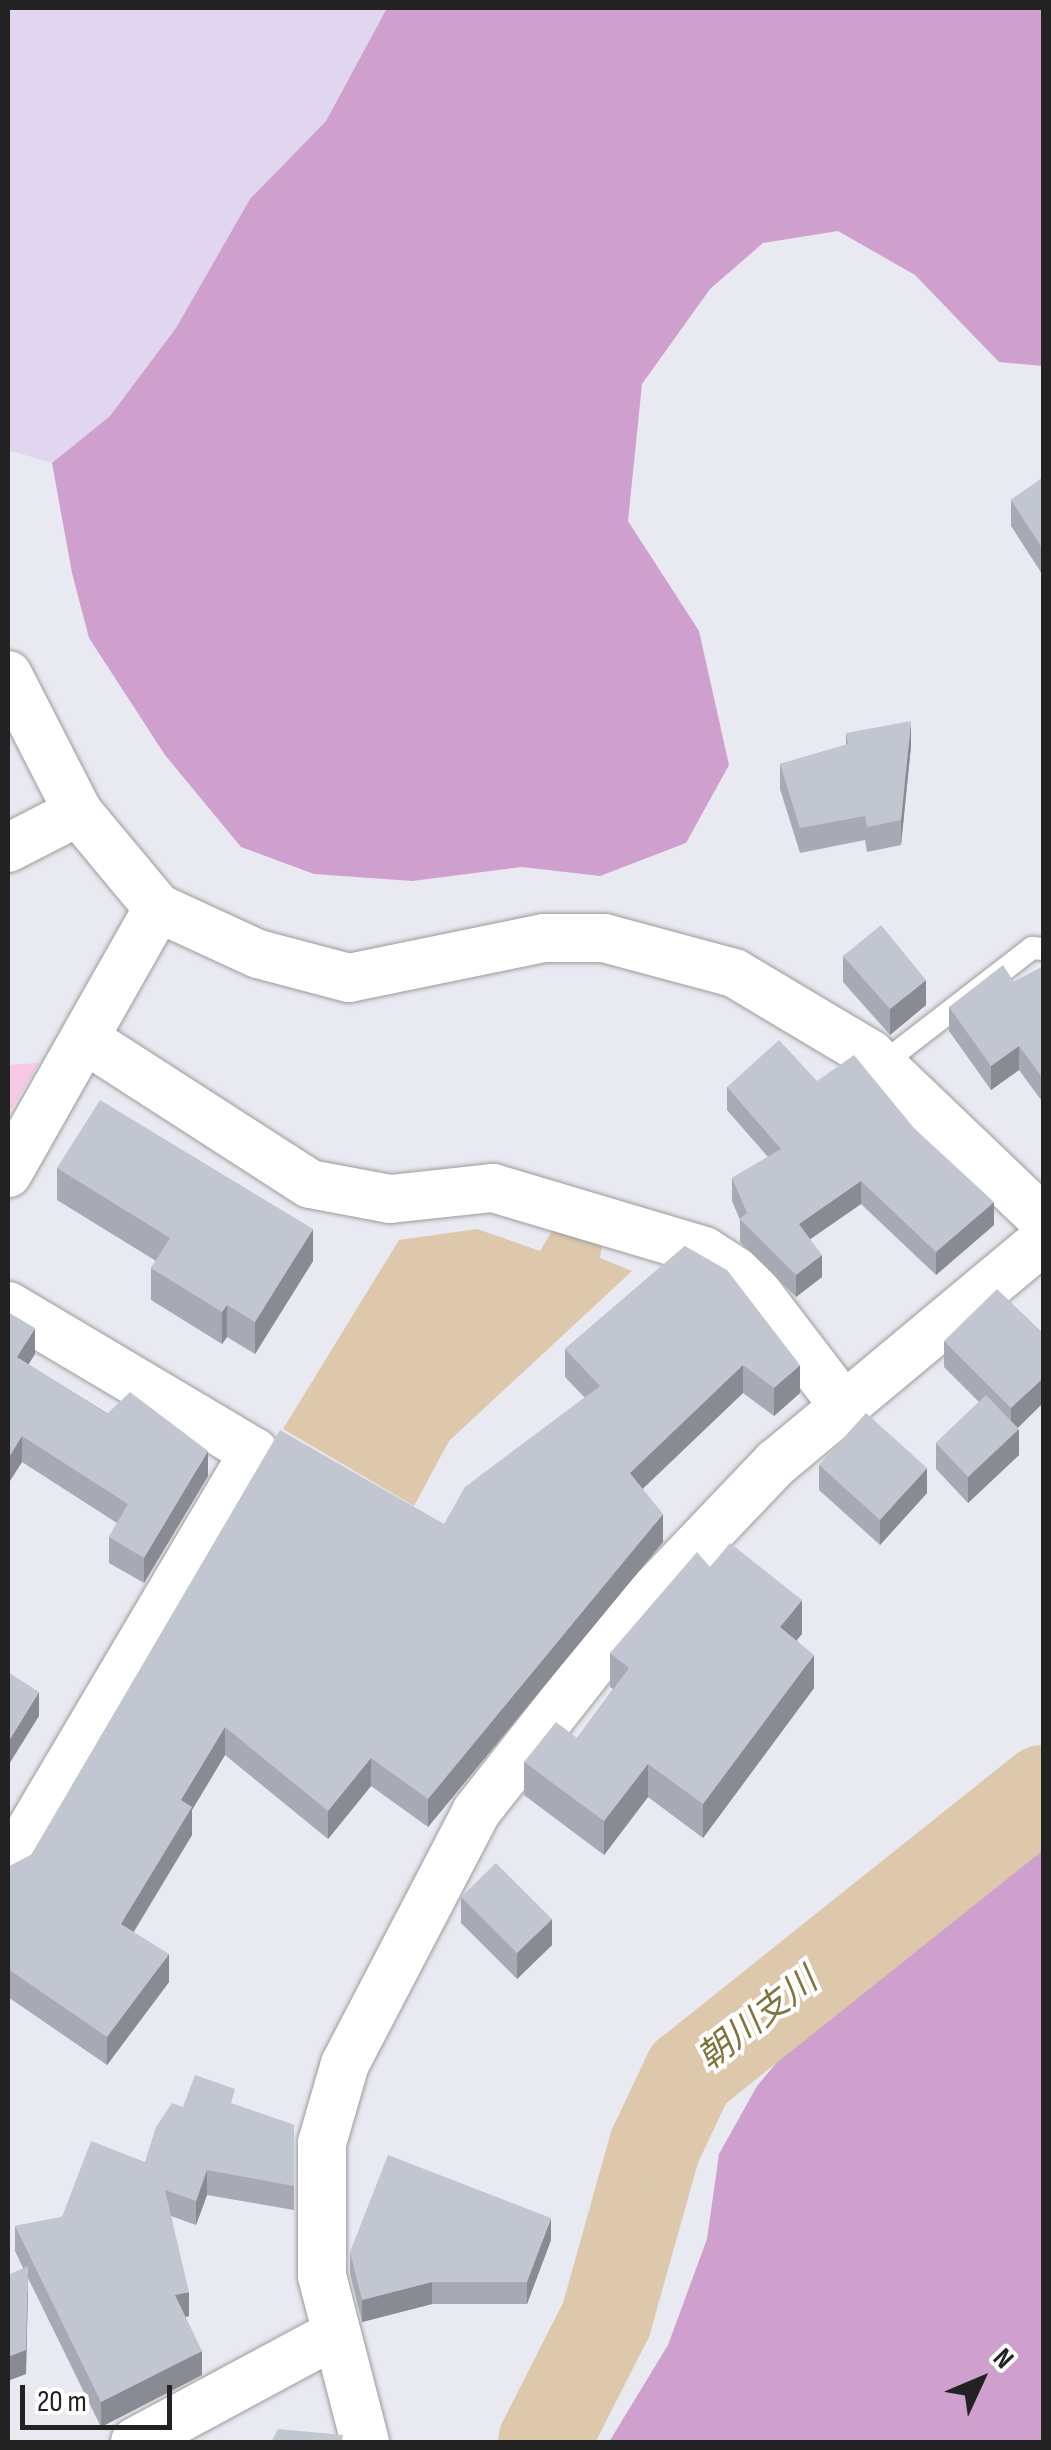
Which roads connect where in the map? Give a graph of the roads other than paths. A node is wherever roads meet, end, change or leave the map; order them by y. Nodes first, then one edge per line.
1 (8, 675) edge
2 (78, 812) junction
3 (8, 848) edge
4 (158, 908) junction
5 (1044, 949) edge
6 (88, 1041) junction
7 (882, 1064) junction
8 (8, 1173) edge
9 (1044, 1220) edge
10 (1044, 1240) edge
11 (8, 1306) edge
12 (844, 1406) junction
13 (8, 1868) edge
14 (332, 2336) junction
15 (136, 2442) edge
16 (365, 2442) edge

1 - 2 street
2 - 3 street
2 - 4 street
4 - 6 street
4 - 7 street
5 - 7 lane
6 - 8 street
6 - 12 street
7 - 9 street
10 - 12 street
11 - 13 street
12 - 14 street
14 - 15 street
14 - 16 street

